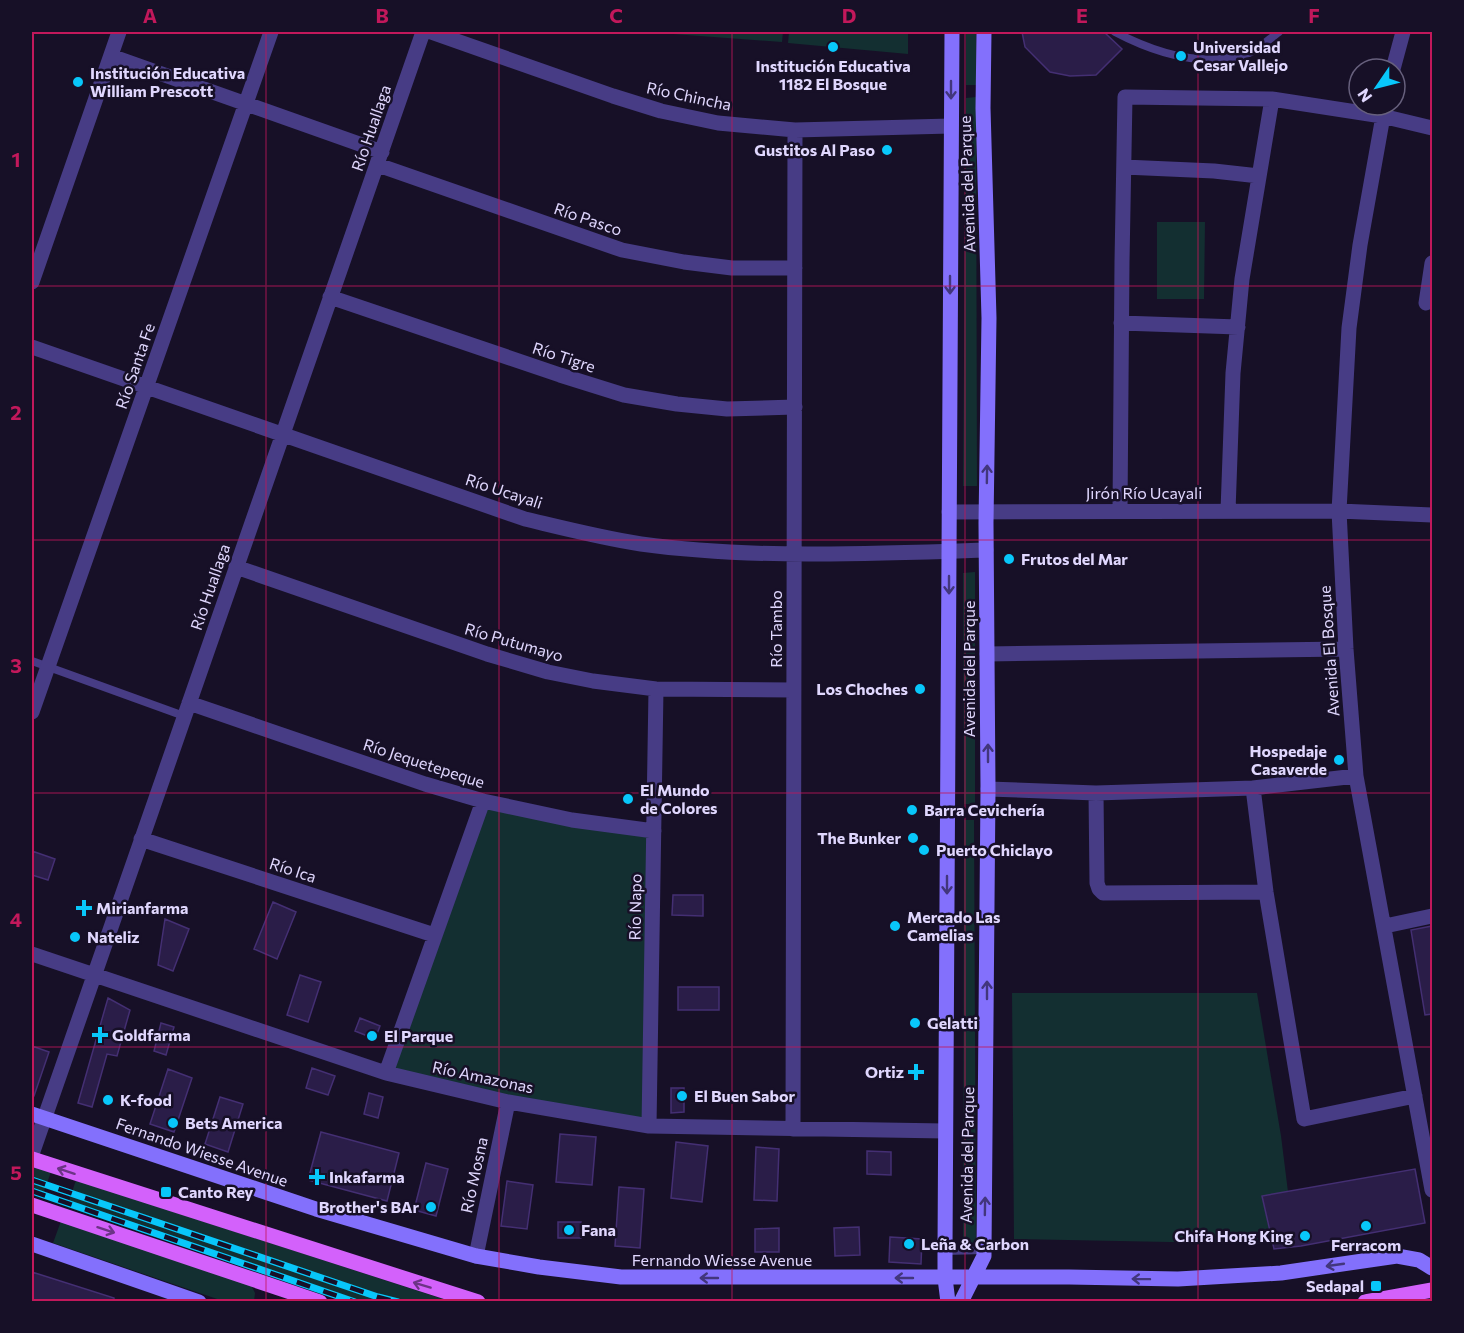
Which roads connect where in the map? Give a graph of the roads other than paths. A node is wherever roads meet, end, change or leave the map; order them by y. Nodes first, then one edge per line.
1 (119, 32) edge
2 (271, 32) edge
3 (423, 32) edge
4 (431, 32) edge
5 (952, 32) edge
6 (984, 32) edge
7 (1115, 32) edge
8 (1275, 32) edge
9 (1403, 32) edge
10 (111, 56) junction
11 (1397, 57) edge
12 (1272, 99) junction
13 (246, 104) junction
14 (1347, 107) edge
15 (1382, 117) edge
16 (1400, 117) edge
17 (951, 126) junction
18 (1432, 128) edge
19 (795, 130) junction
20 (380, 158) junction
21 (1124, 166) junction
22 (1259, 176) junction
23 (1432, 263) edge
24 (795, 268) junction
25 (32, 282) edge
26 (330, 297) junction
27 (1426, 303) dead end
28 (1121, 323) junction
29 (1238, 327) junction
30 (32, 347) edge
31 (146, 387) junction
32 (795, 407) junction
33 (282, 434) junction
34 (1120, 511) junction
35 (1228, 511) junction
36 (1339, 511) junction
37 (949, 512) junction
38 (987, 512) junction
39 (1432, 515) edge
40 (986, 550) junction
41 (949, 552) junction
42 (794, 554) junction
43 (236, 567) junction
44 (1346, 649) junction
45 (987, 654) junction
46 (32, 661) edge
47 (48, 666) junction
48 (656, 688) junction
49 (794, 690) junction
50 (186, 710) junction
51 (32, 712) edge
52 (1356, 776) junction
53 (1253, 788) junction
54 (988, 789) junction
55 (1096, 794) junction
56 (483, 801) junction
57 (654, 831) junction
58 (141, 839) junction
59 (1266, 892) junction
60 (1432, 916) edge
61 (1385, 926) junction
62 (434, 935) junction
63 (32, 954) edge
64 (93, 976) junction
65 (386, 1074) junction
66 (1415, 1096) junction
67 (508, 1102) junction
68 (38, 1116) edge
69 (649, 1126) junction
70 (793, 1129) junction
71 (945, 1131) junction
72 (32, 1154) edge
73 (32, 1160) edge
74 (1432, 1190) edge
75 (32, 1205) edge
76 (32, 1244) edge
77 (984, 1250) junction
78 (945, 1251) junction
79 (476, 1256) junction
80 (1432, 1268) edge
81 (945, 1278) junction
82 (973, 1278) junction
83 (1432, 1290) edge
84 (199, 1302) edge
85 (320, 1302) edge
86 (478, 1302) edge
87 (948, 1302) edge
88 (961, 1302) edge
89 (1365, 1302) edge

1 - 10 street
2 - 13 street, Río Santa Fe
3 - 20 street, Río Huallaga
4 - 19 street, Río Chincha
5 -> 17 main road, Avenida del Parque
38 -> 6 main road, Avenida del Parque
7 - 8 lane
9 - 11 street
10 - 13 street, Río Pasco
10 - 25 street
12 - 14 street
12 - 21 street
12 - 22 street
13 - 20 street, Río Pasco
13 - 31 street, Río Santa Fe
15 - 36 street, Avenida El Bosque
16 - 18 street
17 - 19 street, Río Chincha
17 -> 37 main road, Avenida del Parque
19 - 24 street, Río Tambo
20 - 24 street, Río Pasco
20 - 26 street, Río Huallaga
21 - 22 street
21 - 28 street
22 - 29 street
23 - 27 street
24 - 32 street, Río Tambo
26 - 32 street, Río Tigre
26 - 33 street, Río Huallaga
28 - 29 street
28 - 34 street
29 - 35 street
30 - 31 street, Río Ucayali
31 - 33 street, Río Ucayali
31 - 47 street, Río Santa Fe
32 - 42 street, Río Tambo
33 - 42 street, Río Ucayali
33 - 43 street, Río Huallaga
34 - 35 street, Jirón Río Ucayali
34 - 38 street, Jirón Río Ucayali
35 - 36 street, Jirón Río Ucayali
36 - 39 street, Jirón Río Ucayali
36 - 44 street, Avenida El Bosque
37 - 38 street, Jirón Río Ucayali
37 - 41 main road, Avenida del Parque
38 - 40 main road, Avenida del Parque
40 - 41 street, Río Ucayali
40 - 45 main road, Avenida del Parque
41 - 42 street, Río Ucayali
41 -> 71 main road, Avenida del Parque
42 - 49 street, Río Tambo
43 - 48 street, Río Putumayo
43 - 50 street, Río Huallaga
44 - 45 street
44 - 52 street, Avenida El Bosque
54 -> 45 main road, Avenida del Parque
46 - 47 lane, Río Jequetepeque
47 - 50 lane, Río Jequetepeque
47 - 51 street, Río Santa Fe
48 - 49 street, Río Putumayo
48 - 57 street, Río Napo
49 - 70 street, Río Tambo
50 - 56 street, Río Jequetepeque
50 - 58 street, Río Huallaga
52 - 53 street
52 - 61 street, Avenida El Bosque
53 - 55 street
53 - 59 street
54 - 55 street
77 -> 54 main road, Avenida del Parque
55 - 59 street
56 - 57 street, Río Jequetepeque
56 - 62 street
57 - 69 street, Río Napo
58 - 62 street, Río Ica
58 - 64 street, Río Huallaga
59 - 66 street
60 - 61 street
61 - 66 street, Avenida El Bosque
62 - 65 street
63 - 64 street, Río Amazonas
64 - 65 street, Río Amazonas
64 - 68 street, Río Huallaga
65 - 67 street, Río Amazonas
66 - 74 street, Avenida El Bosque
67 - 69 street, Río Amazonas
67 - 79 street, Río Mosna
68 - 72 street, Río Huallaga
68 - 79 main road, Fernando Wiesse Avenue
69 - 70 street, Río Amazonas
70 - 71 street, Río Amazonas
71 - 78 main road, Avenida del Parque
86 -> 73 main road
75 -> 85 main road
76 - 84 main road
77 - 78 lane
77 - 82 main road, Avenida del Parque
78 - 81 main road, Avenida del Parque
81 -> 79 main road, Fernando Wiesse Avenue
80 -> 82 main road, Fernando Wiesse Avenue
81 - 82 main road, Fernando Wiesse Avenue
81 - 87 main road, Avenida del Parque
82 - 88 main road, Avenida del Parque
83 - 89 main road

